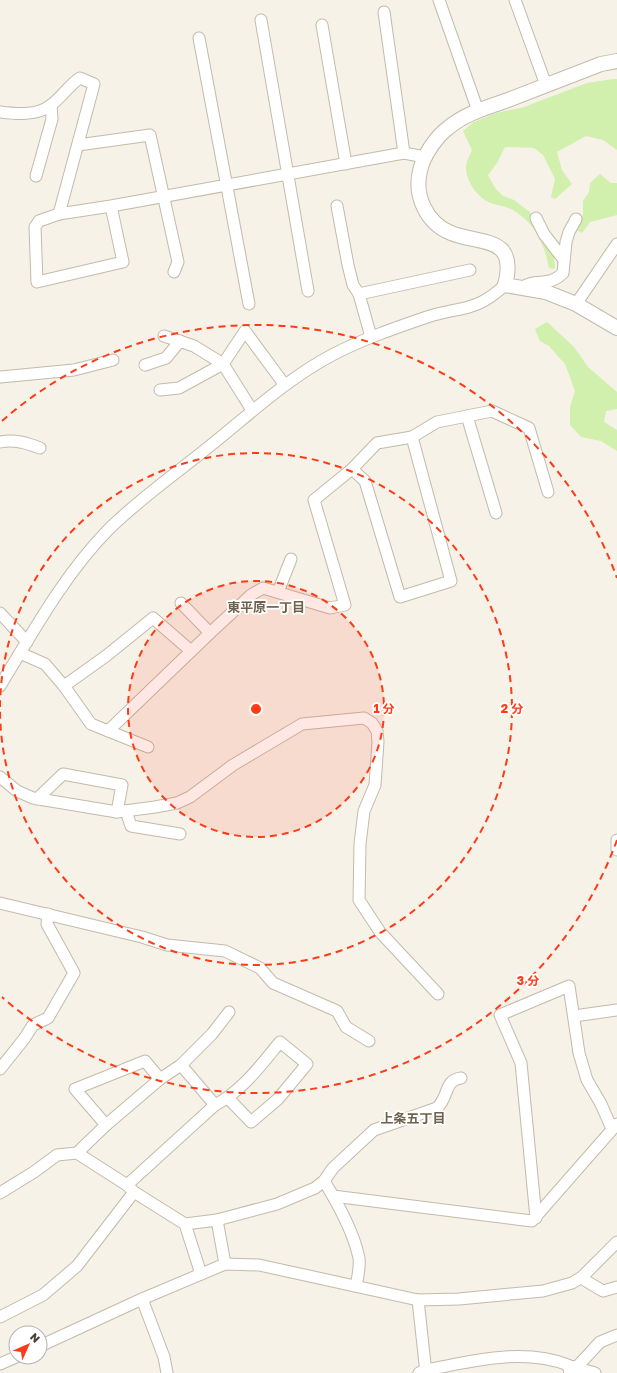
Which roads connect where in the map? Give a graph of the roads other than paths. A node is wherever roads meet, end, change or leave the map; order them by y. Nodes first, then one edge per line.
1 (439, 0) edge
2 (515, 0) edge
3 (384, 12) dead end
4 (261, 20) dead end
5 (322, 25) dead end
6 (199, 38) dead end
7 (617, 61) edge
8 (546, 85) junction
9 (51, 105) junction
10 (478, 111) junction
11 (0, 112) edge
12 (78, 145) junction
13 (404, 153) junction
14 (425, 157) junction
15 (346, 164) junction
16 (288, 174) junction
17 (36, 176) dead end
18 (228, 186) junction
19 (163, 197) junction
20 (111, 206) junction
21 (337, 206) dead end
22 (59, 214) junction
23 (536, 218) dead end
24 (576, 219) dead end
25 (617, 244) edge
26 (564, 260) junction
27 (470, 270) dead end
28 (174, 272) dead end
29 (505, 285) junction
30 (520, 289) junction
31 (308, 291) dead end
32 (359, 294) junction
33 (250, 304) dead end
34 (576, 304) junction
35 (617, 328) edge
36 (164, 336) dead end
37 (371, 337) junction
38 (180, 341) junction
39 (114, 360) dead end
40 (145, 364) dead end
41 (223, 364) junction
42 (0, 377) edge
43 (284, 384) junction
44 (160, 390) dead end
45 (252, 410) junction
46 (467, 416) junction
47 (412, 437) junction
48 (0, 442) edge
49 (40, 448) dead end
50 (352, 469) junction
51 (548, 492) dead end
52 (496, 513) dead end
53 (291, 559) dead end
54 (278, 592) junction
55 (182, 603) dead end
56 (0, 613) edge
57 (210, 632) junction
58 (28, 642) junction
59 (191, 651) junction
60 (20, 653) junction
61 (0, 686) edge
62 (64, 686) junction
63 (108, 731) junction
64 (148, 747) dead end
65 (0, 777) edge
66 (37, 798) junction
67 (121, 811) junction
68 (180, 834) dead end
69 (617, 840) edge
70 (617, 850) edge
71 (0, 903) edge
72 (48, 914) junction
73 (438, 994) dead end
74 (617, 1010) edge
75 (229, 1012) dead end
76 (574, 1016) junction
77 (369, 1041) dead end
78 (180, 1065) junction
79 (0, 1069) edge
80 (461, 1078) dead end
81 (160, 1079) junction
82 (228, 1098) junction
83 (215, 1105) junction
84 (106, 1125) junction
85 (614, 1127) edge
86 (77, 1153) junction
87 (324, 1182) junction
88 (130, 1188) junction
89 (0, 1193) edge
90 (333, 1196) junction
91 (536, 1218) junction
92 (217, 1220) junction
93 (185, 1224) junction
94 (617, 1242) edge
95 (226, 1264) junction
96 (202, 1274) junction
97 (582, 1277) junction
98 (356, 1286) junction
99 (617, 1287) edge
100 (142, 1299) junction
101 (418, 1300) junction
102 (0, 1317) edge
103 (617, 1335) edge
104 (48, 1342) edge
105 (571, 1369) edge
106 (423, 1372) edge
107 (168, 1373) edge
108 (595, 1373) edge

1 - 10 street
2 - 8 street
3 - 13 street
4 - 16 street
5 - 15 street
6 - 18 street
7 - 8 street
8 - 10 street
9 - 11 street
9 - 12 street
9 - 17 street
10 - 14 street
12 - 19 street
12 - 22 street
13 - 14 street
13 - 15 street
14 - 29 street
15 - 16 street
16 - 18 street
16 - 31 street
18 - 19 street
18 - 33 street
19 - 20 street
19 - 28 street
20 - 22 street
20 - 22 street
21 - 32 street
23 - 26 street
24 - 26 street
25 - 34 street
26 - 30 street
27 - 32 street
29 - 30 street
29 - 37 street
30 - 34 street
32 - 37 street
34 - 35 street
36 - 38 street
37 - 43 street
38 - 40 street
38 - 41 street
39 - 42 street
41 - 43 street
41 - 44 street
41 - 45 street
43 - 45 street
45 - 58 street
46 - 47 street
46 - 51 street
46 - 52 street
47 - 50 street
47 - 50 street
48 - 49 street
50 - 54 street
53 - 54 street
54 - 57 street
55 - 57 street
56 - 58 street
57 - 59 street
58 - 60 street
59 - 62 street
59 - 63 street
60 - 61 street
60 - 62 street
62 - 63 street
63 - 64 street
65 - 66 street
66 - 67 street
66 - 67 street
67 - 68 street
67 - 73 street
69 - 70 street
71 - 72 street
72 - 77 street
72 - 79 street
74 - 76 street
75 - 78 street
76 - 85 street
76 - 91 street
78 - 81 street
78 - 83 street
80 - 87 street
81 - 84 street
81 - 84 street
82 - 82 street
82 - 83 street
83 - 88 street
84 - 86 street
85 - 91 street
86 - 88 street
86 - 89 street
87 - 90 street
87 - 92 street
88 - 93 street
88 - 102 street
90 - 91 street
90 - 98 street
92 - 93 street
92 - 95 street
93 - 96 street
94 - 97 street
95 - 96 street
95 - 98 street
96 - 100 street
97 - 99 street
97 - 101 street
98 - 101 street
100 - 104 street
100 - 107 street
101 - 106 street
103 - 105 street
105 - 106 street
105 - 108 street

